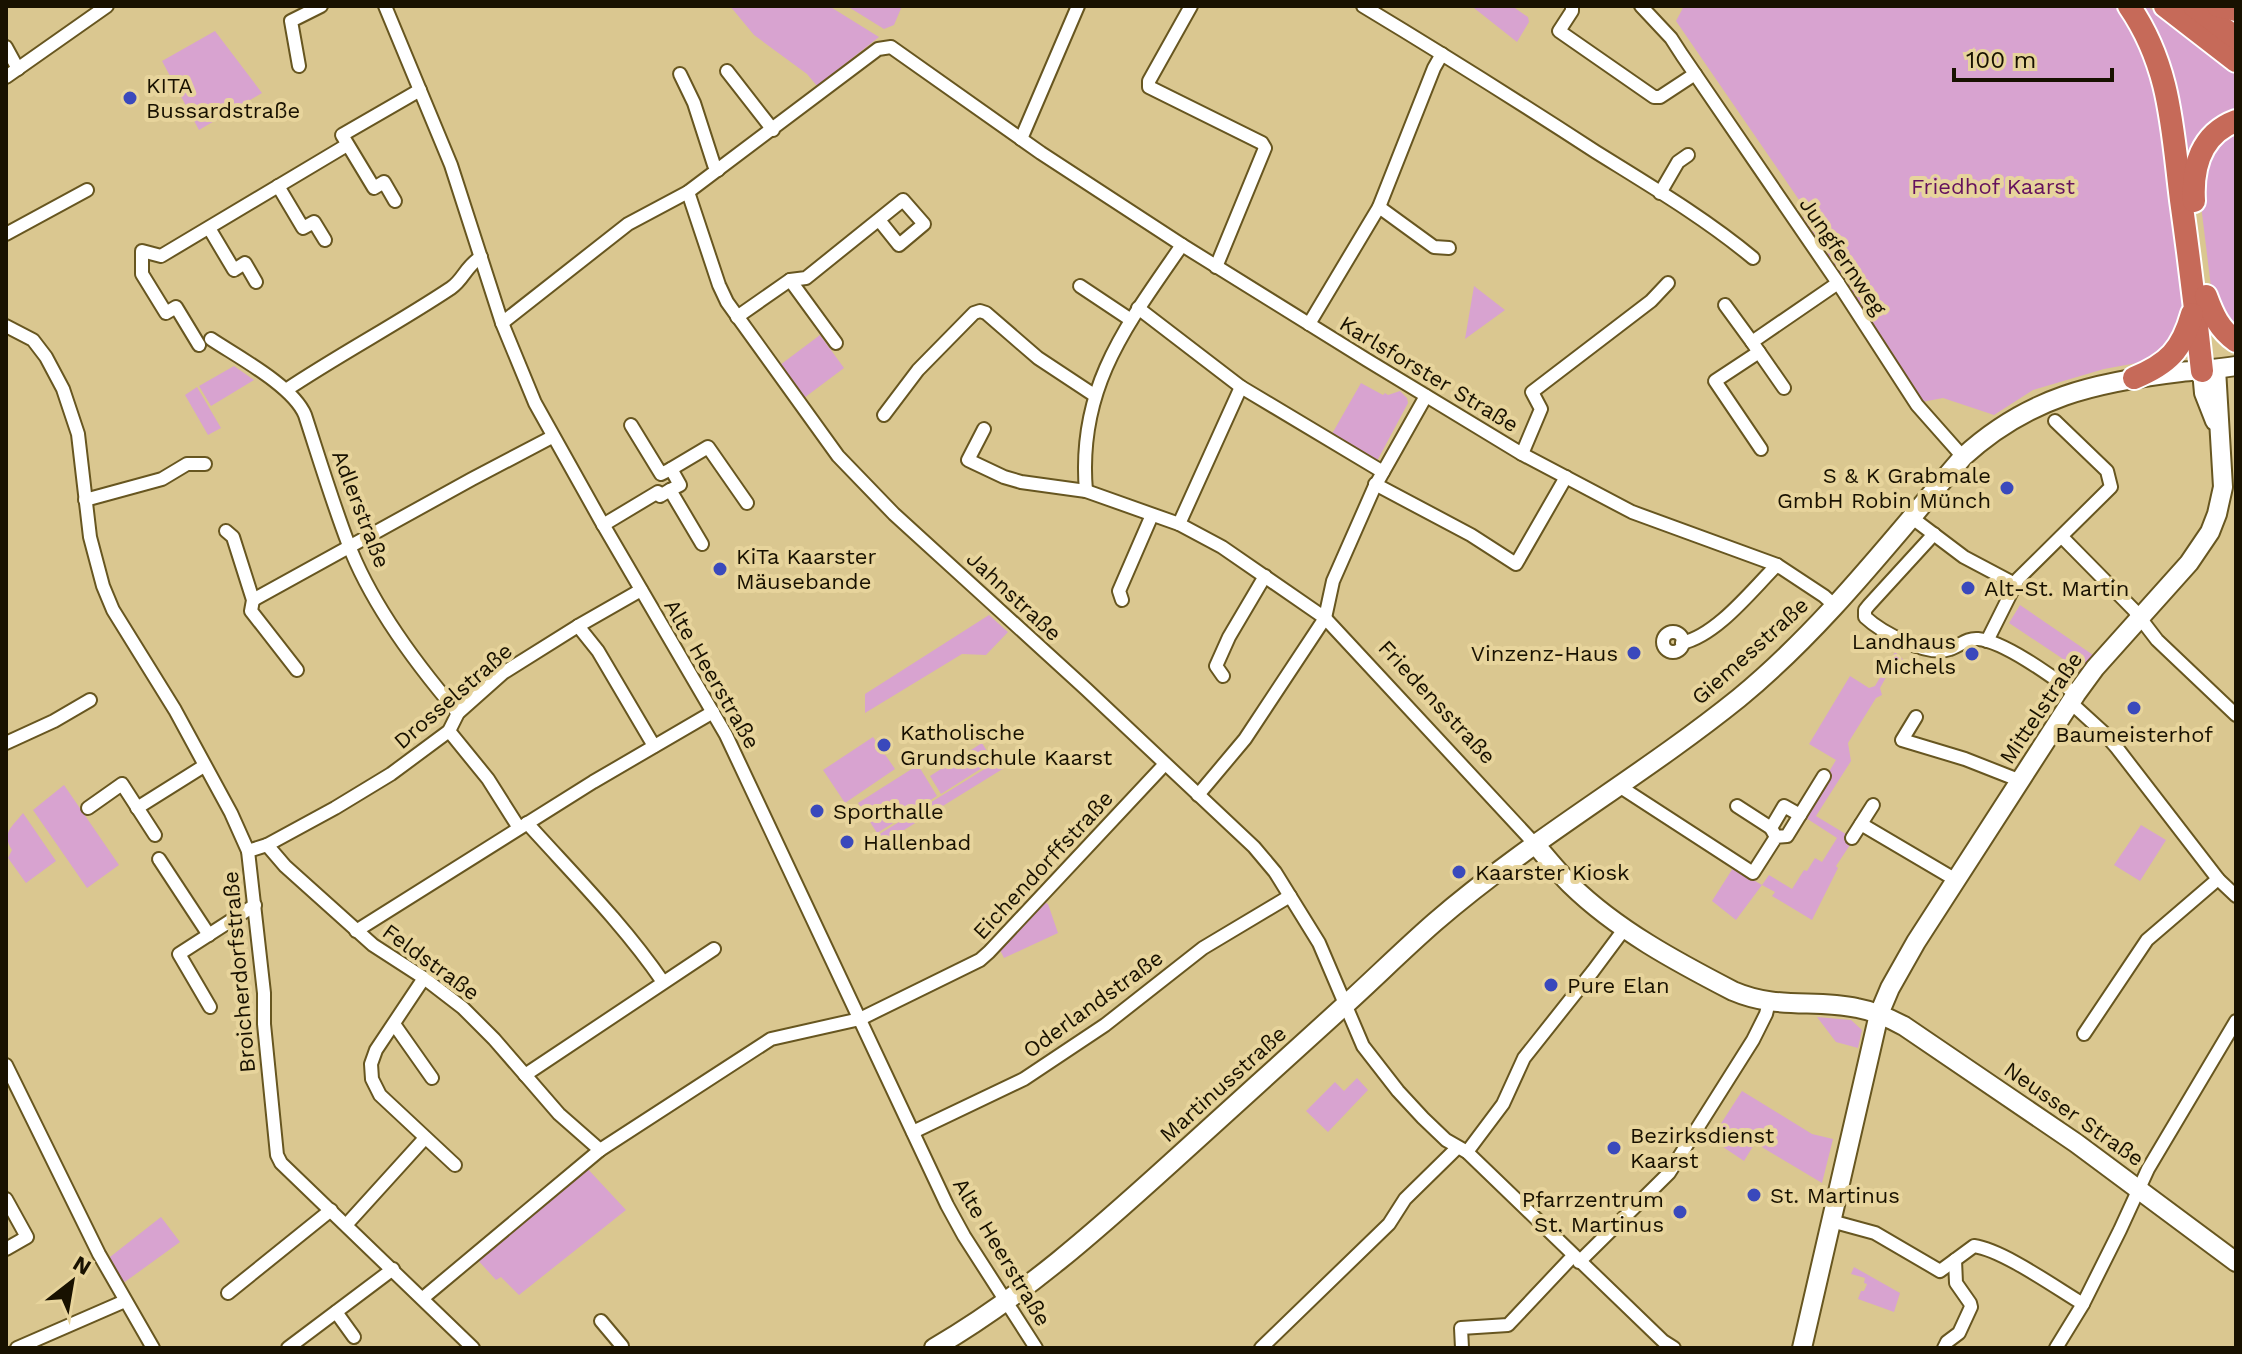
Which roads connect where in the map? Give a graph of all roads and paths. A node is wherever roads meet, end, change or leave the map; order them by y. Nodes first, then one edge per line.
1 (107, 6) edge
2 (321, 6) edge
3 (385, 6) edge
4 (1078, 6) edge
5 (1191, 6) edge
6 (1363, 6) edge
7 (1572, 6) edge
8 (1641, 6) edge
9 (2129, 6) edge
10 (2165, 6) edge
11 (2194, 6) edge
12 (2218, 6) edge
13 (2236, 10) edge
14 (2236, 38) edge
15 (6, 47) edge
16 (1442, 54) junction
17 (2236, 61) edge
18 (299, 66) dead end
19 (18, 69) junction
20 (727, 71) dead end
21 (680, 74) dead end
22 (1695, 74) junction
23 (6, 77) edge
24 (420, 90) junction
25 (2236, 121) edge
26 (773, 130) junction
27 (1021, 139) junction
28 (347, 145) junction
29 (1688, 155) dead end
30 (718, 170) junction
31 (278, 186) junction
32 (87, 190) dead end
33 (688, 192) junction
34 (1660, 193) junction
35 (395, 201) dead end
36 (1379, 207) junction
37 (879, 220) dead end
38 (209, 228) junction
39 (6, 234) edge
40 (325, 240) dead end
41 (1182, 245) junction
42 (1449, 248) dead end
43 (481, 257) junction
44 (1753, 258) dead end
45 (1216, 267) junction
46 (790, 280) junction
47 (256, 282) dead end
48 (1668, 283) dead end
49 (1838, 283) junction
50 (1080, 286) dead end
51 (2200, 299) junction
52 (1725, 305) dead end
53 (1138, 308) junction
54 (737, 317) junction
55 (1131, 320) junction
56 (502, 323) junction
57 (1309, 324) junction
58 (6, 326) edge
59 (2236, 341) edge
60 (836, 343) dead end
61 (1755, 347) junction
62 (2218, 368) edge
63 (2134, 378) junction
64 (1241, 387) junction
65 (1784, 388) dead end
66 (286, 390) junction
67 (1094, 395) junction
68 (1426, 396) junction
69 (884, 415) dead end
70 (2055, 421) dead end
71 (631, 425) dead end
72 (984, 429) dead end
73 (552, 437) junction
74 (1761, 449) dead end
75 (1522, 454) junction
76 (1963, 457) junction
77 (205, 464) dead end
78 (666, 472) junction
79 (1383, 472) junction
80 (1566, 477) junction
81 (1375, 484) junction
82 (664, 491) junction
83 (1086, 491) junction
84 (85, 500) junction
85 (747, 503) dead end
86 (1152, 515) junction
87 (1911, 517) junction
88 (1179, 524) junction
89 (603, 525) junction
90 (226, 531) dead end
91 (1934, 534) junction
92 (2062, 537) junction
93 (702, 544) dead end
94 (349, 546) junction
95 (1777, 565) junction
96 (1265, 576) junction
97 (2015, 584) junction
98 (1851, 589) junction
99 (641, 590) junction
100 (253, 600) junction
101 (1122, 600) dead end
102 (1869, 605) junction
103 (1835, 606) junction
104 (1325, 618) junction
105 (2140, 618) junction
106 (578, 626) junction
107 (1987, 641) junction
108 (1682, 643) dead end
109 (297, 670) dead end
110 (1223, 676) dead end
111 (2073, 698) junction
112 (90, 700) dead end
113 (713, 712) junction
114 (458, 713) junction
115 (2236, 715) edge
116 (1916, 717) dead end
117 (449, 731) junction
118 (6, 743) edge
119 (654, 746) junction
120 (1165, 764) junction
121 (204, 766) junction
122 (1824, 776) dead end
123 (2021, 781) junction
124 (1619, 786) junction
125 (1198, 795) junction
126 (1873, 805) dead end
127 (1737, 806) dead end
128 (88, 808) dead end
129 (137, 808) junction
130 (1861, 824) junction
131 (523, 826) junction
132 (1774, 832) junction
133 (155, 835) dead end
134 (1852, 838) dead end
135 (1534, 843) junction
136 (267, 845) junction
137 (248, 851) junction
138 (159, 859) dead end
139 (2218, 879) junction
140 (1956, 880) junction
141 (1290, 896) junction
142 (2236, 896) edge
143 (255, 905) junction
144 (1625, 928) junction
145 (356, 931) junction
146 (209, 935) junction
147 (714, 949) dead end
148 (424, 978) junction
149 (663, 982) junction
150 (1769, 1002) junction
151 (1345, 1005) junction
152 (210, 1007) dead end
153 (1879, 1014) junction
154 (860, 1019) junction
155 (2236, 1021) edge
156 (394, 1024) junction
157 (2084, 1034) dead end
158 (6, 1065) edge
159 (525, 1075) junction
160 (432, 1078) dead end
161 (913, 1132) junction
162 (425, 1138) junction
163 (600, 1150) junction
164 (1462, 1150) junction
165 (455, 1165) dead end
166 (2139, 1188) junction
167 (6, 1199) edge
168 (331, 1210) junction
169 (1831, 1221) junction
170 (347, 1224) junction
171 (6, 1249) edge
172 (1576, 1259) junction
173 (1955, 1260) junction
174 (2236, 1262) edge
175 (393, 1269) junction
176 (228, 1293) dead end
177 (423, 1298) junction
178 (125, 1301) junction
179 (1006, 1302) junction
180 (2083, 1304) junction
181 (336, 1312) junction
182 (601, 1321) dead end
183 (354, 1337) dead end
184 (1665, 1346) edge
185 (17, 1348) edge
186 (153, 1348) edge
187 (289, 1348) edge
188 (473, 1348) edge
189 (620, 1348) edge
190 (934, 1348) edge
191 (1036, 1348) edge
192 (1261, 1348) edge
193 (1462, 1348) edge
194 (1802, 1348) edge
195 (1944, 1348) edge
196 (2056, 1348) edge

1 - 19 street
2 - 18 street
3 - 24 street, Alte Heerstraße
4 - 27 street
5 - 45 street
6 - 16 street
7 - 22 street
8 - 22 street, Jungfernweg
9 - 51 highway
10 - 17 highway
11 - 14 highway
12 - 13 highway
15 - 19 street
16 - 34 street
16 - 36 street
19 - 23 street
20 - 26 street
21 - 30 street
22 - 49 street, Jungfernweg
24 - 28 street
24 - 43 street, Alte Heerstraße
25 - 51 highway
26 - 27 street, Karlsforster Straße
26 - 30 street
27 - 41 street, Karlsforster Straße
28 - 31 street
28 - 35 street
29 - 34 street
30 - 33 street
31 - 38 street
31 - 40 street
32 - 39 street
33 - 54 street, Jahnstraße
33 - 56 street
34 - 44 street
36 - 42 street
36 - 57 street
37 - 46 street
38 - 47 street
38 - 66 street, Adlerstraße
41 - 45 street, Karlsforster Straße
41 - 53 street
43 - 56 street, Alte Heerstraße
43 - 66 street
45 - 57 street, Karlsforster Straße
46 - 54 street
46 - 60 street
48 - 75 street
49 - 61 street
49 - 76 street, Jungfernweg
50 - 55 street
51 - 59 highway
51 - 62 highway
51 - 63 highway
52 - 61 street
53 - 55 street
53 - 64 street
54 - 120 street, Jahnstraße
55 - 67 street
56 - 73 street, Alte Heerstraße
57 - 68 street, Karlsforster Straße
58 - 84 street, Broicherdorfstraße
61 - 65 street
61 - 74 street
62 - 63 main road, Giemesstraße
62 - 105 main road, Mittelstraße
63 - 76 main road, Giemesstraße
64 - 79 street
64 - 88 street
66 - 94 street, Adlerstraße
67 - 69 street
67 - 83 street
68 - 75 street, Karlsforster Straße
68 - 79 street
70 - 92 street
71 - 78 street
72 - 83 street, Friedensstraße
73 - 89 street, Alte Heerstraße
73 - 94 street
75 - 80 street, Karlsforster Straße
76 - 87 main road, Giemesstraße
77 - 84 street
78 - 82 street
78 - 82 street
78 - 85 street
79 - 81 street
80 - 81 street
80 - 95 street, Karlsforster Straße
81 - 104 street
82 - 89 street
82 - 93 street
83 - 86 street, Friedensstraße
84 - 121 street, Broicherdorfstraße
86 - 88 street, Friedensstraße
86 - 101 street
87 - 91 street
87 - 98 main road, Giemesstraße
88 - 96 street, Friedensstraße
89 - 99 street, Alte Heerstraße
90 - 100 street
91 - 97 street
91 - 102 street
92 - 97 street
92 - 105 street
94 - 100 street
94 - 114 street, Adlerstraße
95 - 103 street, Karlsforster Straße
95 - 108 street
96 - 104 street, Friedensstraße
96 - 110 street
97 - 107 street
98 - 102 street
98 - 103 main road, Giemesstraße
99 - 106 street, Drosselstraße
99 - 113 street, Alte Heerstraße
100 - 109 street
102 - 107 street
103 - 124 main road, Giemesstraße
104 - 125 street
104 - 135 street, Friedensstraße
105 - 111 main road, Mittelstraße
105 - 115 street
106 - 114 street, Drosselstraße
106 - 119 street
107 - 111 street
111 - 123 main road, Mittelstraße
111 - 139 street
112 - 118 street
113 - 119 street
113 - 154 street, Alte Heerstraße
114 - 117 street, Drosselstraße
116 - 123 street
117 - 131 street
117 - 136 street, Drosselstraße
119 - 131 street
120 - 125 street, Jahnstraße
120 - 154 street, Eichendorffstraße
121 - 129 street
121 - 137 street, Broicherdorfstraße
122 - 132 street
123 - 140 main road, Mittelstraße
124 - 132 street
124 - 135 main road, Giemesstraße
125 - 141 street, Jahnstraße
126 - 130 street
127 - 132 street
128 - 129 street
129 - 133 street
130 - 134 street
130 - 140 street
131 - 145 street
131 - 149 street
135 - 144 main road, Friedensstraße
135 - 151 main road, Martinusstraße
136 - 137 street, Drosselstraße
136 - 145 street, Feldstraße
137 - 143 street, Broicherdorfstraße
138 - 146 street
139 - 142 street
139 - 157 street
140 - 153 main road, Mittelstraße
141 - 151 street, Jahnstraße
141 - 161 street, Oderlandstraße
143 - 146 street
143 - 168 street, Broicherdorfstraße
144 - 150 main road, Friedensstraße
144 - 164 street
145 - 148 street, Feldstraße
146 - 152 street
147 - 149 street
148 - 156 street
148 - 159 street, Feldstraße
149 - 159 street
150 - 153 main road, Friedensstraße
150 - 172 street
151 - 164 street, Jahnstraße
151 - 179 main road, Martinusstraße
153 - 166 main road, Neusser Straße
153 - 169 main road, Mittelstraße
154 - 161 street, Alte Heerstraße
154 - 163 street, Eichendorffstraße
155 - 166 street
156 - 160 street
156 - 162 street
158 - 178 street
159 - 163 street, Feldstraße
161 - 179 street, Alte Heerstraße
162 - 165 street
162 - 170 street
163 - 177 street, Eichendorffstraße
164 - 172 street, Jahnstraße
164 - 192 street
166 - 174 main road, Neusser Straße
166 - 180 street
167 - 171 street
168 - 170 street, Broicherdorfstraße
168 - 176 street
169 - 173 street
169 - 194 main road, Mittelstraße
170 - 175 street, Broicherdorfstraße
172 - 184 street, Jahnstraße
172 - 193 street
173 - 180 street
173 - 195 street
175 - 177 street, Broicherdorfstraße
175 - 181 street
177 - 188 street, Broicherdorfstraße
178 - 185 street
178 - 186 street
179 - 190 main road, Martinusstraße
179 - 191 street, Alte Heerstraße
180 - 196 street
181 - 183 street
181 - 187 street
182 - 189 street

